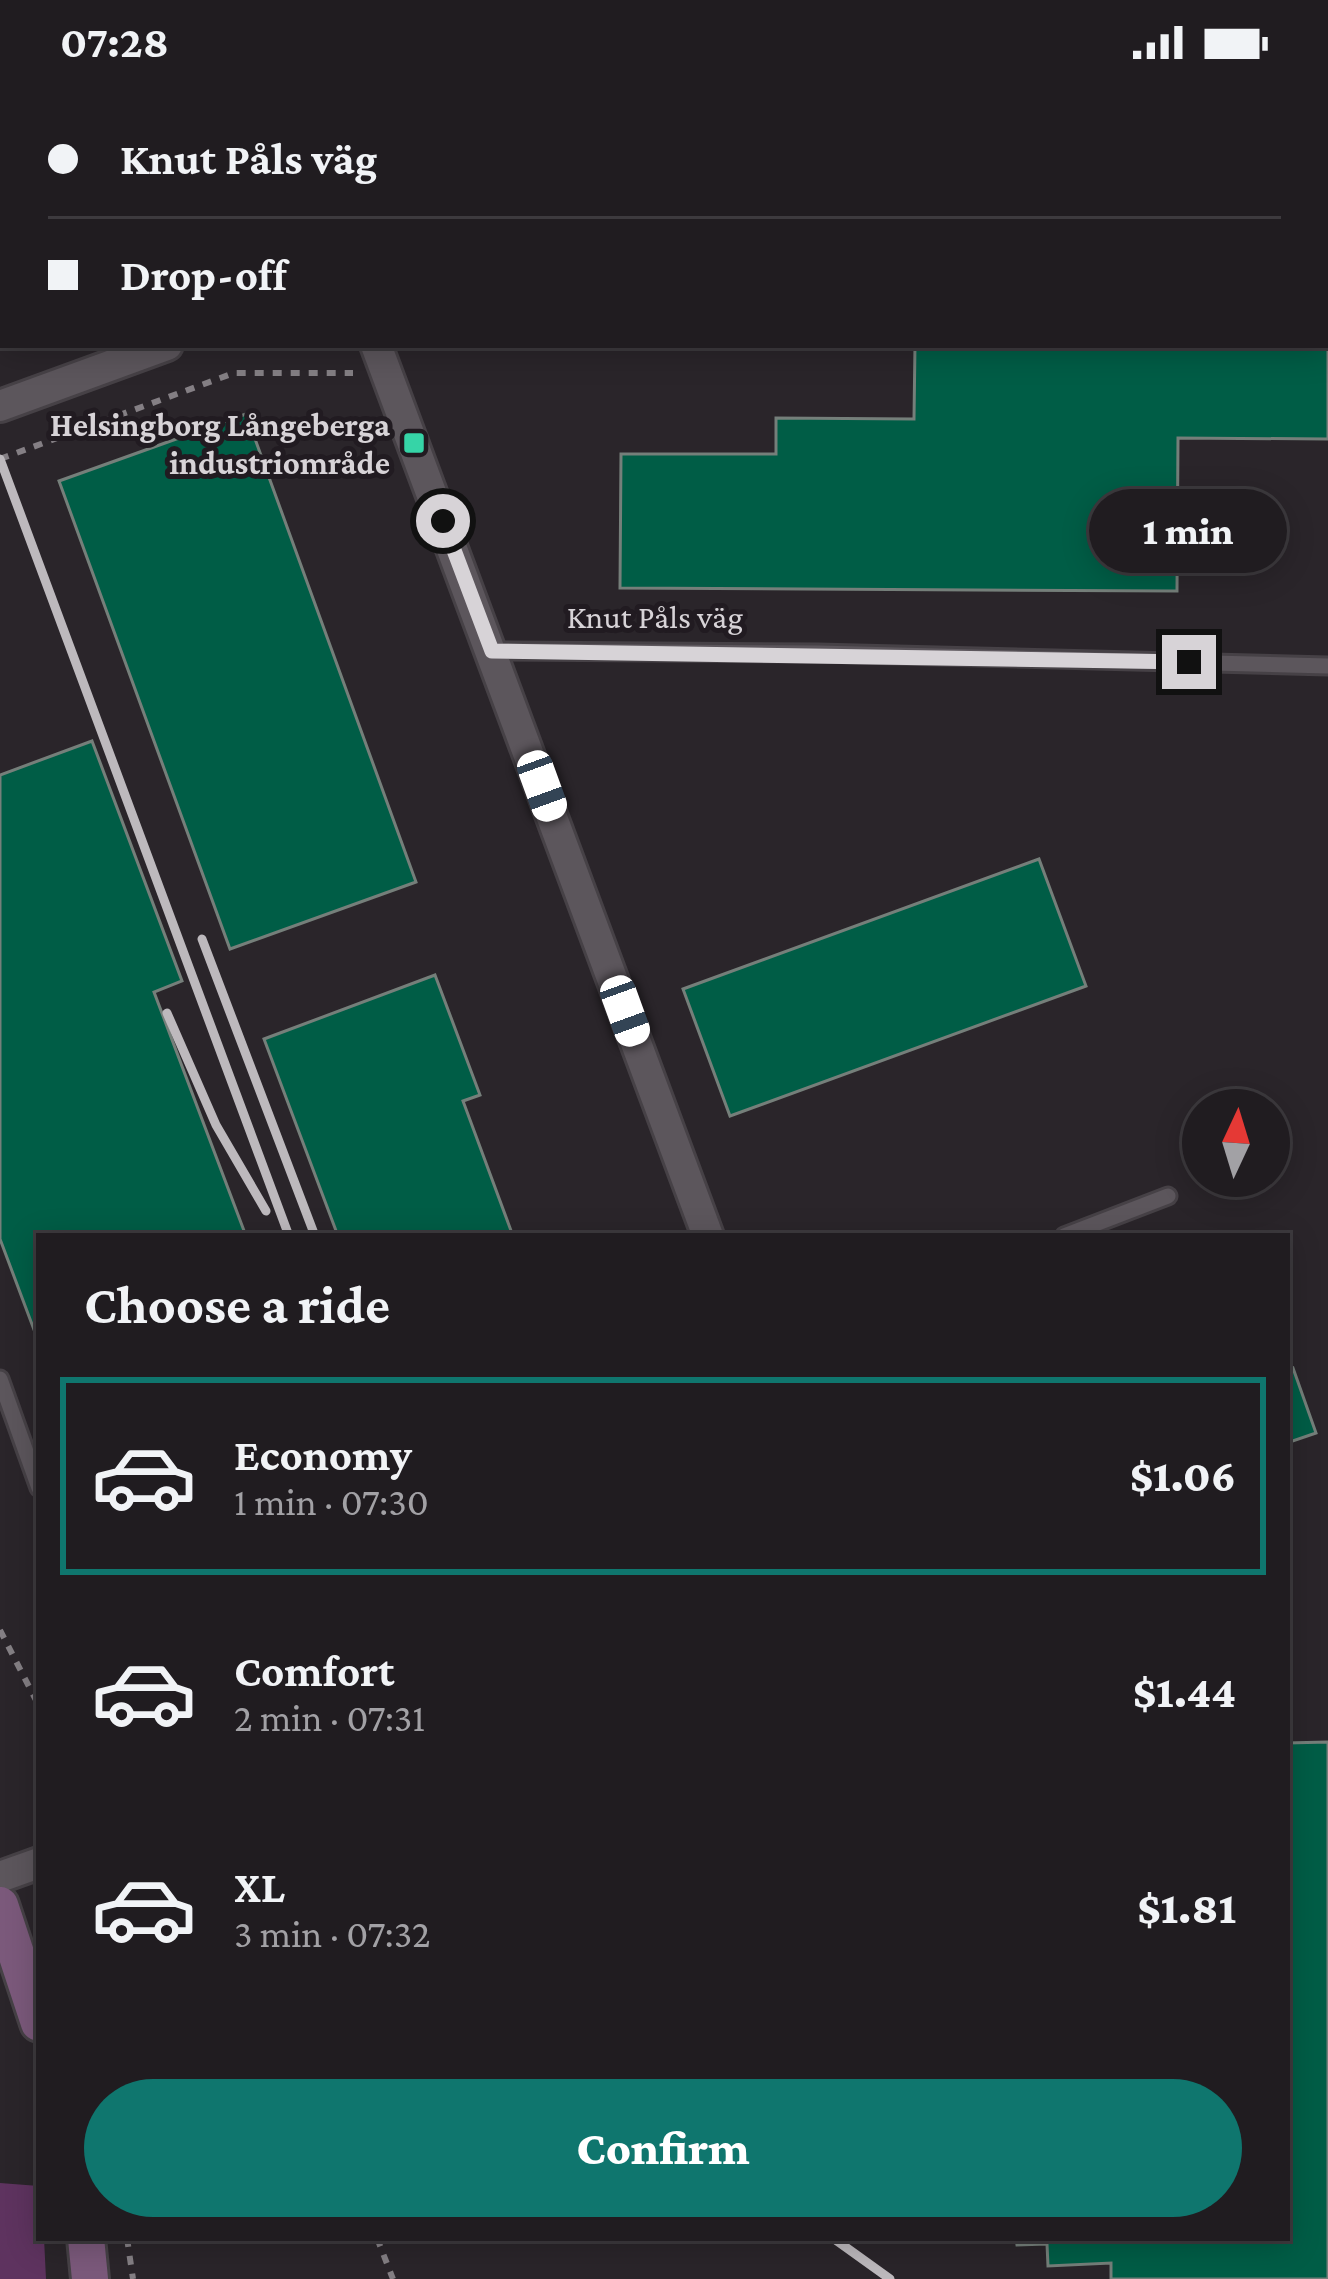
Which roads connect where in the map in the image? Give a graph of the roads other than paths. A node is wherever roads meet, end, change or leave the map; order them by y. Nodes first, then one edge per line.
1 (159, 348) edge
2 (380, 354) edge
3 (0, 406) edge
4 (492, 651) junction
5 (1328, 666) edge
6 (1168, 1196) dead end
7 (707, 1233) edge
8 (1072, 1233) edge
9 (0, 1379) edge
10 (36, 1480) edge
11 (36, 1864) edge
12 (0, 1877) edge
13 (0, 1905) edge
14 (36, 2014) edge
15 (86, 2241) edge
16 (90, 2279) edge

1 - 3 street
2 - 4 street
4 - 5 lane, Knut Påls väg
4 - 7 street
6 - 8 lane
9 - 10 lane
11 - 12 street
13 - 14 street
15 - 16 street

